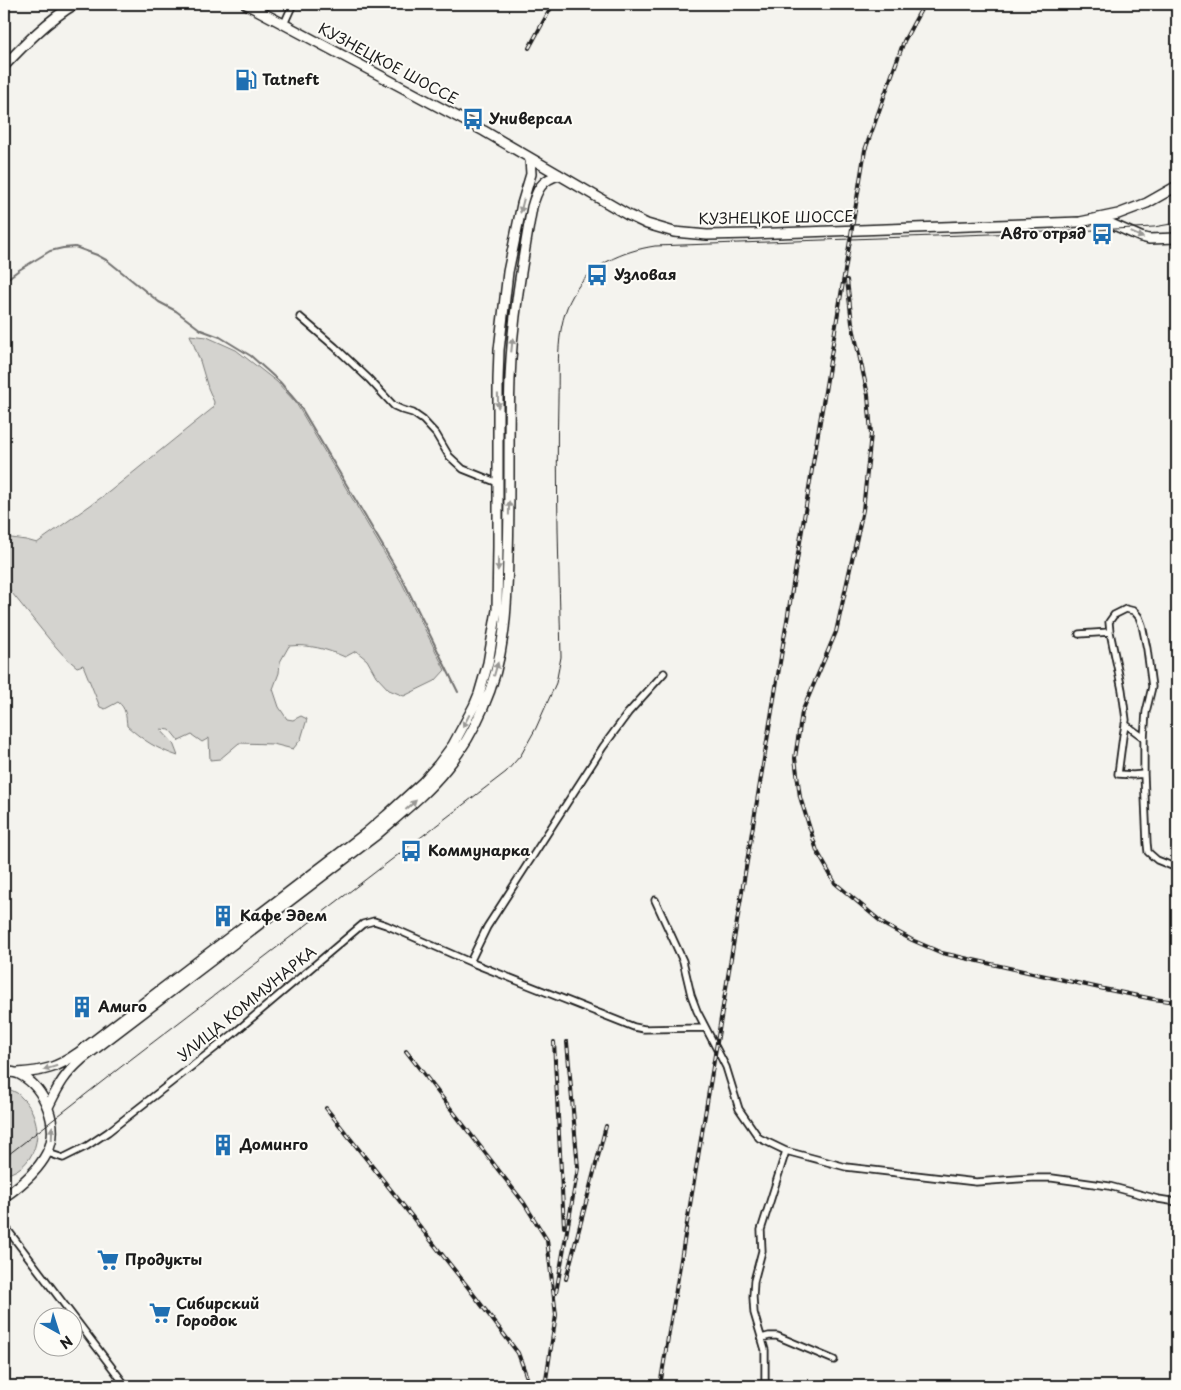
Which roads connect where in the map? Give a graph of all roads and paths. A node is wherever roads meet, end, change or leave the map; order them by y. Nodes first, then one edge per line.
1 (75, 4) edge
2 (246, 4) edge
3 (293, 4) edge
4 (284, 24) junction
5 (4, 66) edge
6 (530, 158) junction
7 (559, 174) junction
8 (1177, 186) edge
9 (1098, 218) junction
10 (1177, 238) edge
11 (300, 316) dead end
12 (498, 483) junction
13 (1110, 632) junction
14 (1079, 634) dead end
15 (664, 673) dead end
16 (1125, 724) junction
17 (1144, 738) junction
18 (1144, 774) junction
19 (1177, 868) edge
20 (655, 900) dead end
21 (470, 962) junction
22 (705, 1028) junction
23 (4, 1071) edge
24 (18, 1073) junction
25 (48, 1106) junction
26 (786, 1151) junction
27 (48, 1153) junction
28 (4, 1197) edge
29 (1177, 1202) edge
30 (4, 1225) edge
31 (762, 1338) junction
32 (834, 1360) dead end
33 (126, 1386) edge
34 (765, 1386) edge

1 - 5 main road
2 - 4 main road, КУЗНЕЦКОЕ ШОССЕ
3 - 4 street
4 - 6 main road, КУЗНЕЦКОЕ ШОССЕ
6 - 7 main road, КУЗНЕЦКОЕ ШОССЕ
6 -> 12 main road
7 - 9 main road, КУЗНЕЦКОЕ ШОССЕ
25 -> 7 main road
8 - 9 main road, КУЗНЕЦКОЕ ШОССЕ
9 -> 10 main road
11 - 12 street
12 -> 24 main road
13 - 14 street
13 - 16 street
13 - 17 street
15 - 21 street
16 - 17 street
16 - 18 street
17 - 18 street
18 - 19 street
20 - 22 street
21 - 22 street, УЛИЦА КОММУНАРКА
21 - 27 street, УЛИЦА КОММУНАРКА
22 - 26 street
23 - 24 main road
24 - 25 main road
27 -> 25 main road
26 - 29 street
26 - 31 street
27 - 28 main road
30 - 33 street
31 - 32 street
31 - 34 street

